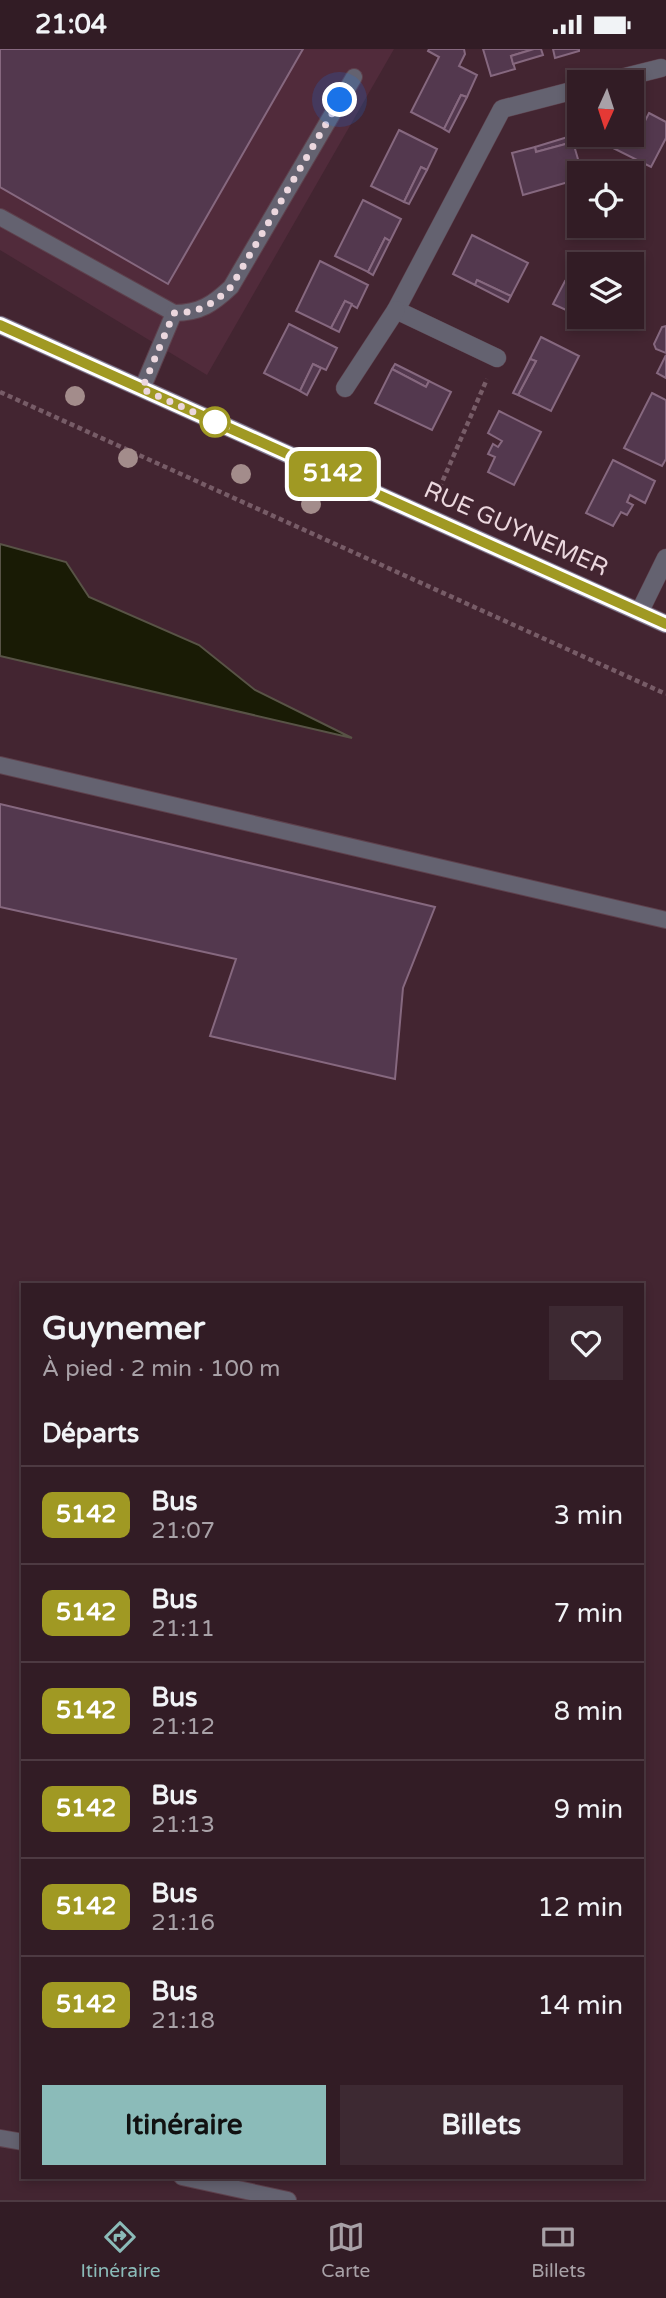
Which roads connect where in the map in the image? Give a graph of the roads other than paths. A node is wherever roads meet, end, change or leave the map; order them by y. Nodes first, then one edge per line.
1 (657, 49) edge
2 (664, 69) edge
3 (644, 73) edge
4 (354, 77) dead end
5 (567, 92) edge
6 (0, 217) edge
7 (396, 310) junction
8 (174, 313) junction
9 (0, 325) edge
10 (497, 358) road end
11 (345, 388) dead end
12 (142, 389) junction
13 (666, 558) edge
14 (640, 611) junction
15 (666, 624) edge
16 (0, 765) edge
17 (666, 920) edge
18 (0, 2137) edge
19 (21, 2142) edge
20 (191, 2179) edge
21 (288, 2200) edge

1 - 2 street
2 - 3 street
4 - 8 lane
5 - 7 street
6 - 8 lane
7 - 10 street
7 - 11 street
8 - 12 lane
9 - 12 street, RUE GUYNEMER
12 - 14 street, RUE GUYNEMER
13 - 14 street
14 - 15 street, RUE GUYNEMER
16 - 17 lane
18 - 19 lane
20 - 21 lane

